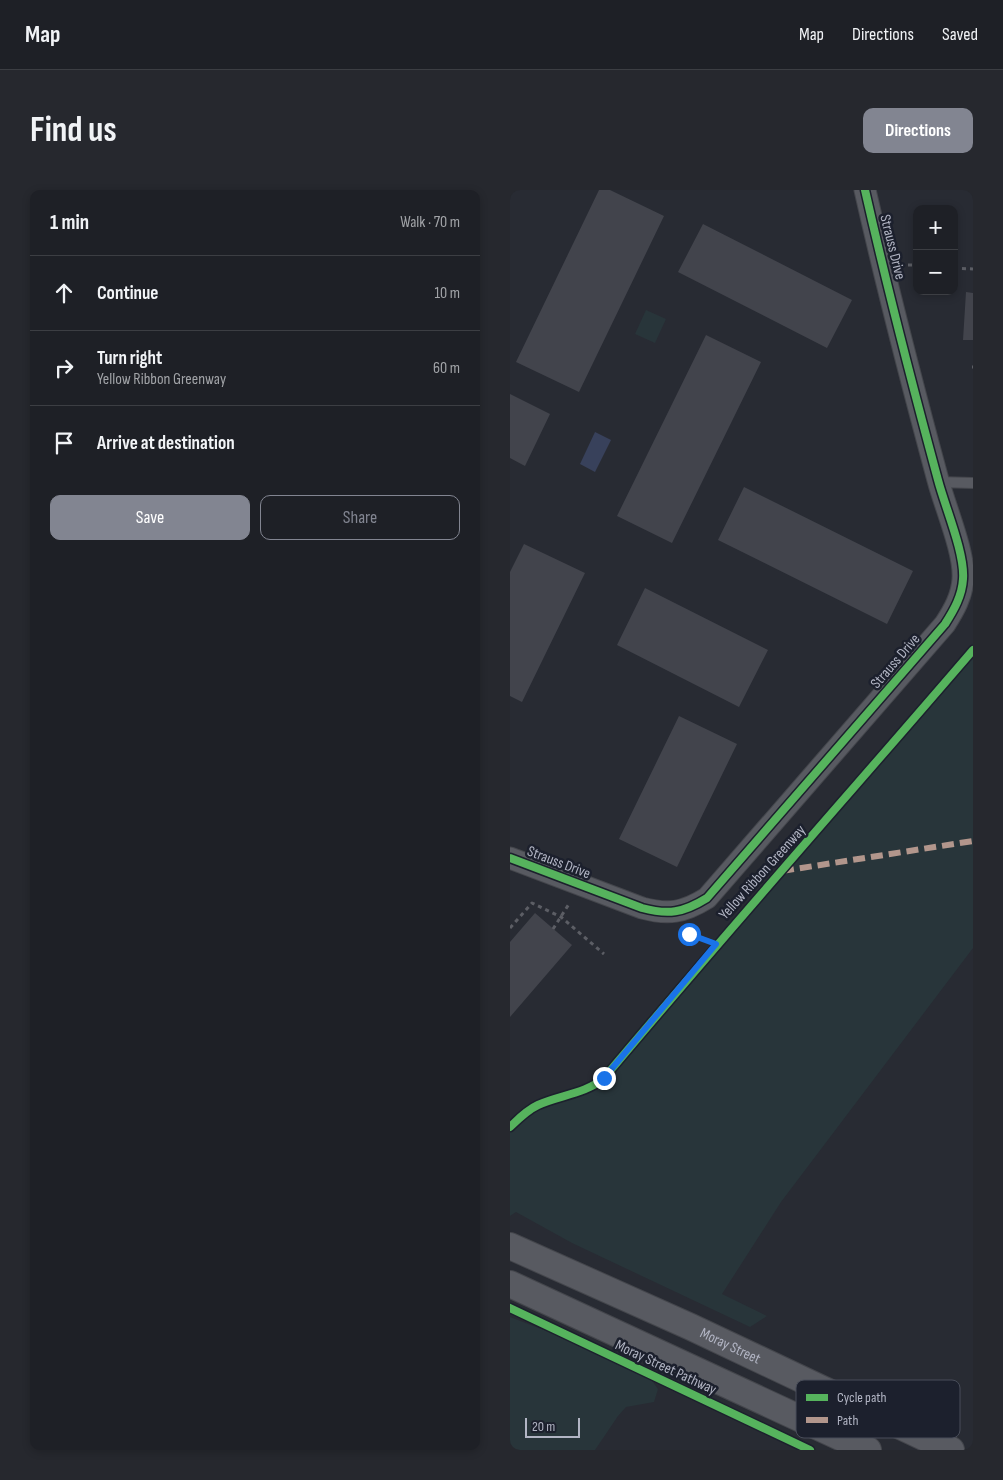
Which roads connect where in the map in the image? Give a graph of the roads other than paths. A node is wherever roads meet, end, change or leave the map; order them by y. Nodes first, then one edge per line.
1 (865, 190) edge
2 (938, 482) junction
3 (973, 483) edge
4 (510, 858) edge
5 (510, 1246) edge
6 (510, 1284) edge
7 (803, 1380) edge
8 (796, 1417) edge
9 (842, 1438) edge
10 (926, 1438) edge
11 (868, 1450) edge
12 (951, 1450) edge

1 - 2 street, Strauss Drive
2 - 3 lane
2 - 4 street, Strauss Drive
5 - 7 street, Moray Street
6 - 8 street
9 - 11 street
10 - 12 street, Moray Street

